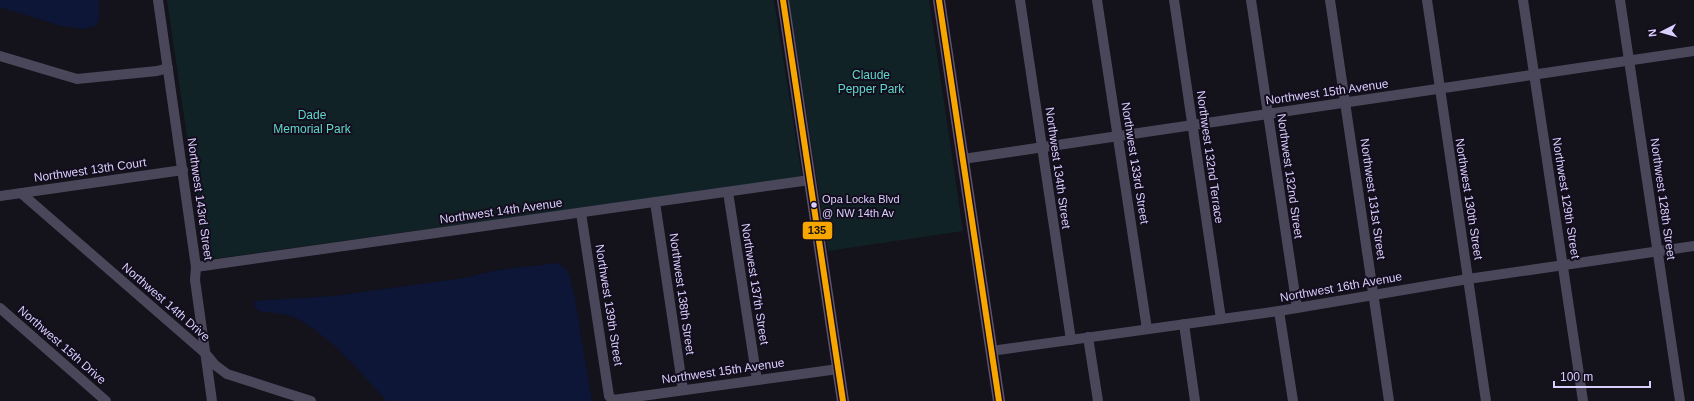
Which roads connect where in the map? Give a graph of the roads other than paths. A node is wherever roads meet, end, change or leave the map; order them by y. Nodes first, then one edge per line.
1 (158, 0) edge
2 (783, 0) edge
3 (939, 0) edge
4 (1020, 0) edge
5 (1097, 0) edge
6 (1174, 0) edge
7 (1251, 0) edge
8 (1330, 0) edge
9 (1426, 0) edge
10 (1523, 0) edge
11 (1620, 0) edge
12 (1694, 51) edge
13 (1, 57) edge
14 (1630, 60) junction
15 (168, 68) junction
16 (1534, 75) junction
17 (1439, 88) junction
18 (1345, 102) junction
19 (1268, 113) junction
20 (1192, 124) junction
21 (1118, 136) junction
22 (1042, 147) junction
23 (963, 159) junction
24 (183, 170) junction
25 (810, 180) junction
26 (728, 192) junction
27 (20, 193) junction
28 (0, 196) edge
29 (655, 202) junction
30 (581, 213) junction
31 (1694, 246) edge
32 (1658, 250) junction
33 (1563, 265) junction
34 (196, 267) junction
35 (1468, 279) junction
36 (1374, 294) junction
37 (0, 308) edge
38 (1297, 308) junction
39 (1279, 311) junction
40 (1221, 319) junction
41 (1184, 324) junction
42 (1147, 329) junction
43 (1088, 338) junction
44 (1071, 340) junction
45 (991, 351) junction
46 (205, 353) junction
47 (838, 369) junction
48 (756, 380) junction
49 (683, 390) junction
50 (613, 400) joint
51 (106, 401) edge
52 (212, 401) edge
53 (311, 401) edge
54 (842, 401) edge
55 (999, 401) edge
56 (1098, 401) edge
57 (1195, 401) edge
58 (1293, 401) edge
59 (1389, 401) edge
60 (1486, 401) edge
61 (1583, 401) edge
62 (1680, 401) edge

1 - 15 street, Northwest 143rd Street
2 - 25 main road
3 - 23 main road
4 - 22 street, Northwest 134th Street
5 - 21 street, Northwest 133rd Street
6 - 20 street, Northwest 132nd Terrace
7 - 19 street, Northwest 132nd Street
8 - 18 street, Northwest 131st Street
9 - 17 street, Northwest 130th Street
10 - 16 street, Northwest 129th Street
11 - 14 street, Northwest 128th Street
12 - 14 street, Northwest 15th Avenue
13 - 15 street
14 - 16 street, Northwest 15th Avenue
14 - 32 street, Northwest 128th Street
15 - 24 street, Northwest 143rd Street
16 - 17 street, Northwest 15th Avenue
16 - 33 street, Northwest 129th Street
17 - 18 street, Northwest 15th Avenue
17 - 35 street, Northwest 130th Street
18 - 19 street, Northwest 15th Avenue
18 - 36 street, Northwest 131st Street
19 - 20 street, Northwest 15th Avenue
19 - 38 street, Northwest 132nd Street
20 - 21 street, Northwest 15th Avenue
20 - 40 street, Northwest 132nd Terrace
21 - 22 street, Northwest 15th Avenue
21 - 42 street, Northwest 133rd Street
22 - 23 street, Northwest 15th Avenue
22 - 44 street, Northwest 134th Street
23 - 45 main road
24 - 27 street, Northwest 13th Court
24 - 34 street, Northwest 143rd Street
25 - 26 street, Northwest 14th Avenue
25 - 47 main road
26 - 29 street, Northwest 14th Avenue
26 - 48 street, Northwest 137th Street
27 - 28 street, Northwest 13th Court
27 - 46 street, Northwest 14th Drive
29 - 30 street, Northwest 14th Avenue
29 - 49 street, Northwest 138th Street
30 - 34 street, Northwest 14th Avenue
30 - 50 street, Northwest 139th Street
31 - 32 street, Northwest 16th Avenue
32 - 33 street, Northwest 16th Avenue
32 - 62 street, Northwest 128th Street
33 - 35 street, Northwest 16th Avenue
33 - 61 street, Northwest 129th Street
34 - 46 street, Northwest 143rd Street
35 - 36 street, Northwest 16th Avenue
35 - 60 street, Northwest 130th Street
36 - 38 street, Northwest 16th Avenue
36 - 59 street, Northwest 131st Street
37 - 51 street, Northwest 15th Drive
38 - 39 street, Northwest 16th Avenue
39 - 40 street, Northwest 16th Avenue
39 - 58 street
40 - 41 street, Northwest 16th Avenue
41 - 42 street, Northwest 16th Avenue
41 - 57 street
42 - 43 street, Northwest 16th Avenue
43 - 44 street, Northwest 16th Avenue
43 - 56 street
44 - 45 street, Northwest 16th Avenue
45 - 55 main road
46 - 52 street, Northwest 143rd Street
46 - 53 street, Northwest 14th Drive
47 - 48 street, Northwest 15th Avenue
47 - 54 main road
48 - 49 street, Northwest 15th Avenue
49 - 50 street, Northwest 15th Avenue

